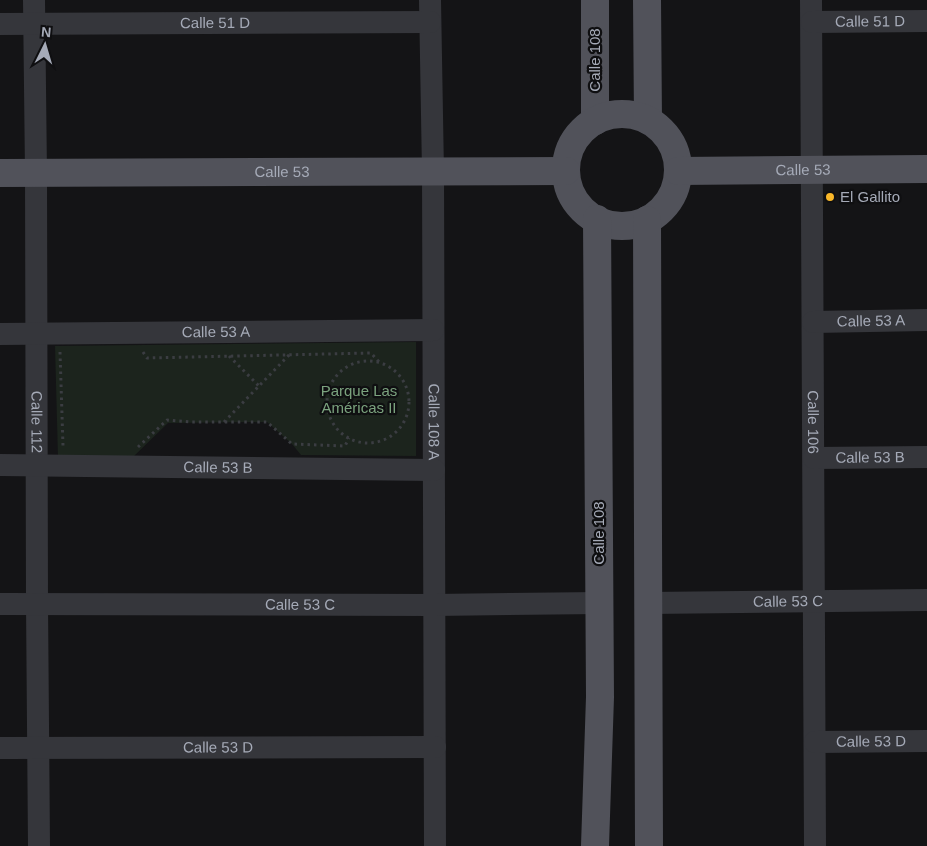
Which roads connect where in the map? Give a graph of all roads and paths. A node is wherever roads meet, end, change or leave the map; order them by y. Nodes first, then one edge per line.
1 (34, 0) edge
2 (595, 0) edge
3 (647, 0) edge
4 (430, 11) edge
5 (812, 11) edge
6 (927, 21) edge
7 (0, 24) edge
8 (34, 24) junction
9 (648, 120) junction
10 (595, 121) junction
11 (927, 169) edge
12 (812, 170) junction
13 (566, 171) junction
14 (678, 171) junction
15 (433, 172) junction
16 (0, 173) edge
17 (36, 173) junction
18 (597, 220) junction
19 (647, 220) junction
20 (927, 320) edge
21 (813, 322) junction
22 (433, 330) junction
23 (311, 331) junction
24 (208, 332) junction
25 (0, 334) edge
26 (37, 334) junction
27 (60, 346) dead end
28 (289, 355) junction
29 (229, 356) junction
30 (147, 358) dead end
31 (380, 363) junction
32 (259, 386) junction
33 (224, 422) junction
34 (349, 438) junction
35 (135, 449) dead end
36 (63, 454) dead end
37 (927, 457) edge
38 (814, 458) junction
39 (0, 465) edge
40 (38, 465) junction
41 (434, 470) junction
42 (927, 600) edge
43 (814, 602) junction
44 (37, 603) junction
45 (648, 603) junction
46 (0, 604) edge
47 (599, 604) junction
48 (434, 605) junction
49 (927, 741) edge
50 (815, 742) junction
51 (435, 747) junction
52 (0, 748) edge
53 (39, 748) junction
54 (39, 846) edge
55 (435, 846) edge
56 (595, 846) edge
57 (649, 846) edge
58 (816, 846) edge

1 - 8 street, Calle 112
2 - 10 main road, Calle 108
3 - 9 main road
4 - 8 street, Calle 51 D
4 - 15 street, Calle 108 A
5 - 6 street, Calle 51 D
5 - 12 street, Calle 106
7 - 8 street, Calle 51 D
8 - 17 street, Calle 112
9 - 10 main road
9 - 14 main road
10 - 13 main road
11 - 12 main road, Calle 53
12 - 14 main road, Calle 53
12 - 21 street, Calle 106
13 - 15 main road, Calle 53
13 - 18 main road
14 - 19 main road
15 - 17 main road, Calle 53
15 - 22 street, Calle 108 A
16 - 17 main road, Calle 53
17 - 26 street, Calle 112
18 - 19 main road
18 - 47 main road, Calle 108
19 - 45 main road
20 - 21 street, Calle 53 A
21 - 38 street, Calle 106
22 - 23 street, Calle 53 A
22 - 41 street, Calle 108 A
23 - 24 street, Calle 53 A
23 - 28 path
24 - 26 street, Calle 53 A
24 - 29 path
25 - 26 street, Calle 53 A
26 - 40 street, Calle 112
27 - 36 path
28 - 29 path
28 - 31 path
28 - 32 path
29 - 30 path
29 - 32 path
31 - 34 path
31 - 34 path
32 - 33 path
33 - 34 path
33 - 35 path
37 - 38 street, Calle 53 B
38 - 43 street, Calle 106
39 - 40 street, Calle 53 B
40 - 41 street, Calle 53 B
40 - 44 street, Calle 112
41 - 48 street, Calle 108 A
42 - 43 street, Calle 53 C
43 - 45 street, Calle 53 C
43 - 50 street, Calle 106
44 - 46 street, Calle 53 C
44 - 48 street, Calle 53 C
44 - 53 street, Calle 112
45 - 57 main road
47 - 48 street, Calle 53 C
47 - 56 main road, Calle 108
48 - 51 street, Calle 108 A
49 - 50 street, Calle 53 D
50 - 58 street, Calle 106
51 - 53 street, Calle 53 D
51 - 55 street, Calle 108 A
52 - 53 street, Calle 53 D
53 - 54 street, Calle 112

